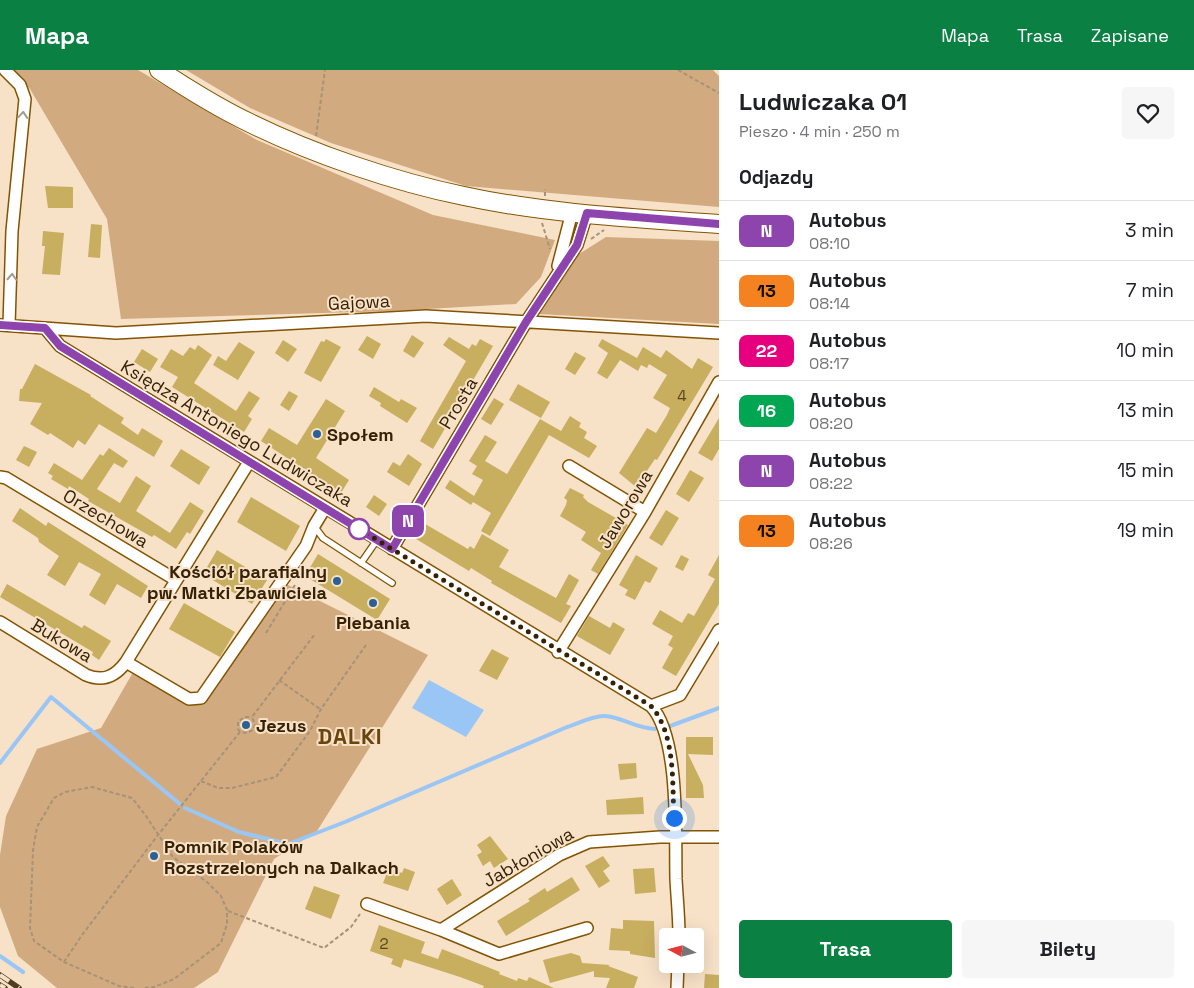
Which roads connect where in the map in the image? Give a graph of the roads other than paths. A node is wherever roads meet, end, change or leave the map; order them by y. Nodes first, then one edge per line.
1 (5, 70) edge
2 (159, 70) edge
3 (580, 212) junction
4 (719, 224) edge
5 (526, 322) junction
6 (4, 325) edge
7 (45, 328) junction
8 (719, 333) edge
9 (719, 382) edge
10 (249, 462) junction
11 (569, 466) dead end
12 (0, 477) edge
13 (324, 508) junction
14 (645, 512) junction
15 (314, 526) junction
16 (377, 540) junction
17 (392, 549) junction
18 (361, 563) junction
19 (176, 580) junction
20 (392, 584) dead end
21 (0, 622) edge
22 (719, 630) edge
23 (558, 652) junction
24 (126, 662) junction
25 (651, 706) junction
26 (676, 837) junction
27 (719, 837) edge
28 (367, 904) road end
29 (587, 928) dead end
30 (679, 928) edge
31 (441, 930) junction
32 (678, 973) edge
33 (677, 988) edge

6 -> 1 street
2 - 3 main road
3 - 4 main road
3 - 5 street, Prosta
5 - 7 street, Gajowa
5 - 8 street, Gajowa
5 - 17 street, Prosta
6 - 7 street, Gajowa
7 - 10 street, Księdza Antoniego Ludwiczaka
9 - 14 street, Jaworowa
10 - 13 street, Księdza Antoniego Ludwiczaka
10 - 19 street
11 - 14 street
12 - 19 street, Orzechowa
13 - 15 street
13 - 16 street, Księdza Antoniego Ludwiczaka
14 - 23 street, Jaworowa
15 - 18 lane
15 - 24 street
16 - 17 street, Księdza Antoniego Ludwiczaka
16 - 18 lane
17 - 23 street, Księdza Antoniego Ludwiczaka
18 - 20 lane
19 - 24 street, Bukowa
21 - 24 street, Bukowa
22 - 25 street
23 - 25 street, Księdza Antoniego Ludwiczaka
25 - 26 street, Księdza Antoniego Ludwiczaka
26 - 27 street, Jabłoniowa
26 - 30 street, Księdza Antoniego Ludwiczaka
26 - 31 street, Jabłoniowa
28 - 31 street
29 - 31 street
32 - 33 street

